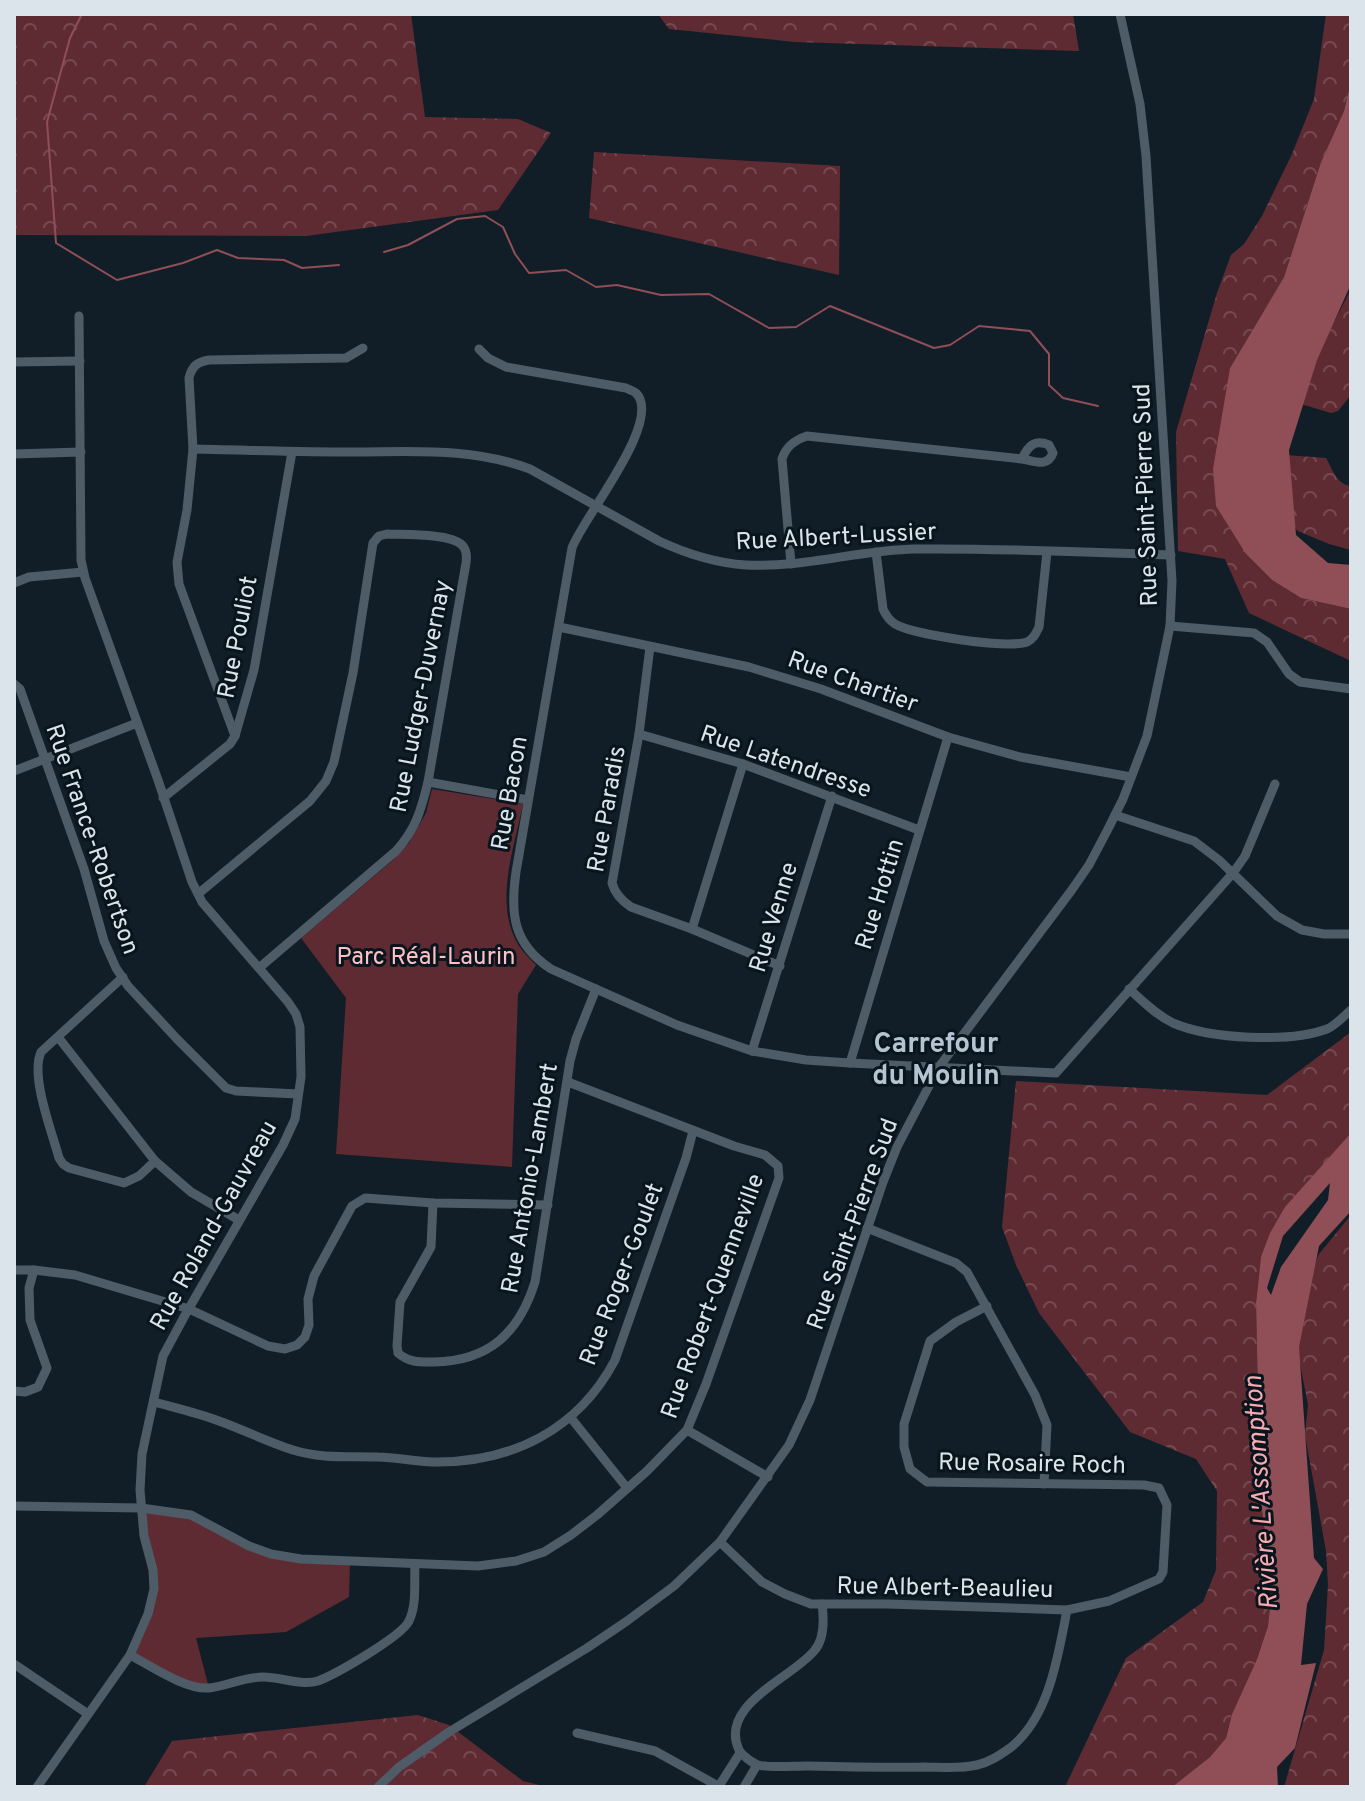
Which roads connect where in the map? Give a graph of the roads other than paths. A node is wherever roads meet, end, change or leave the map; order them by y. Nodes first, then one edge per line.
1 (1120, 14) edge
2 (79, 316) dead end
3 (363, 348) dead end
4 (479, 349) dead end
5 (80, 361) junction
6 (14, 362) edge
7 (193, 449) junction
8 (81, 452) junction
9 (292, 452) junction
10 (14, 454) edge
11 (1022, 459) dead end
12 (597, 506) junction
13 (876, 552) junction
14 (1047, 552) junction
15 (1171, 555) junction
16 (791, 564) junction
17 (83, 572) junction
18 (14, 583) edge
19 (1170, 626) junction
20 (559, 627) junction
21 (650, 647) junction
22 (14, 684) edge
23 (1351, 689) edge
24 (137, 723) junction
25 (639, 734) junction
26 (235, 736) junction
27 (948, 737) junction
28 (46, 759) junction
29 (743, 764) junction
30 (14, 771) edge
31 (1131, 777) junction
32 (428, 782) junction
33 (1275, 784) dead end
34 (832, 796) junction
35 (163, 798) junction
36 (528, 800) junction
37 (1115, 815) junction
38 (919, 830) junction
39 (1233, 873) junction
40 (198, 894) junction
41 (692, 929) junction
42 (1351, 934) edge
43 (780, 966) junction
44 (259, 968) junction
45 (123, 977) junction
46 (596, 989) junction
47 (1129, 989) junction
48 (1351, 1010) edge
49 (58, 1037) junction
50 (752, 1051) junction
51 (850, 1063) junction
52 (939, 1067) junction
53 (568, 1082) junction
54 (298, 1094) junction
55 (693, 1131) junction
56 (155, 1161) junction
57 (433, 1203) junction
58 (548, 1205) junction
59 (239, 1220) junction
60 (867, 1228) junction
61 (14, 1270) edge
62 (34, 1270) junction
63 (987, 1306) junction
64 (189, 1309) junction
65 (14, 1391) edge
66 (154, 1402) junction
67 (571, 1418) junction
68 (687, 1430) junction
69 (768, 1477) junction
70 (1044, 1484) junction
71 (627, 1488) junction
72 (14, 1506) edge
73 (141, 1508) junction
74 (720, 1542) junction
75 (415, 1564) junction
76 (1109, 1601) joint
77 (822, 1604) junction
78 (1067, 1610) junction
79 (130, 1655) junction
80 (14, 1664) edge
81 (88, 1714) junction
82 (577, 1733) dead end
83 (740, 1753) junction
84 (757, 1765) junction
85 (37, 1787) edge
86 (378, 1787) edge
87 (720, 1787) edge
88 (744, 1787) edge

1 - 15 street, Rue Saint-Pierre Sud
2 - 5 street, Rue Roland-Gauvreau
3 - 7 street
4 - 12 street, Rue Bacon
5 - 6 street
5 - 8 street, Rue Roland-Gauvreau
7 - 9 street, Rue Albert-Lussier
7 - 26 street
8 - 10 street
8 - 17 street, Rue Roland-Gauvreau
9 - 12 street, Rue Albert-Lussier
9 - 26 street, Rue Pouliot
11 - 16 street
12 - 16 street, Rue Albert-Lussier
12 - 20 street, Rue Bacon
13 - 14 street, Rue Albert-Lussier
13 - 14 street
13 - 16 street, Rue Albert-Lussier
14 - 15 street, Rue Albert-Lussier
15 - 19 street, Rue Saint-Pierre Sud
17 - 18 street
17 - 24 street, Rue Roland-Gauvreau
19 - 23 street
19 - 31 street, Rue Saint-Pierre Sud
20 - 21 street, Rue Chartier
20 - 36 street, Rue Bacon
21 - 25 street, Rue Paradis
21 - 27 street, Rue Chartier
22 - 28 street, Rue France-Robertson
24 - 28 street
24 - 35 street, Rue Roland-Gauvreau
25 - 29 street, Rue Latendresse
25 - 41 street, Rue Paradis
26 - 35 street, Rue Pouliot
27 - 31 street, Rue Chartier
27 - 38 street, Rue Hottin
28 - 30 street
28 - 45 street, Rue France-Robertson
29 - 34 street, Rue Latendresse
29 - 41 street
31 - 37 street, Rue Saint-Pierre Sud
32 - 36 street
32 - 40 street, Rue Ludger-Duvernay
32 - 44 street, Rue Ludger-Duvernay
33 - 39 street
34 - 38 street, Rue Latendresse
34 - 43 street, Rue Venne
35 - 40 street, Rue Roland-Gauvreau
36 - 46 street, Rue Bacon
37 - 39 street
37 - 52 street, Rue Saint-Pierre Sud
38 - 51 street, Rue Hottin
39 - 42 street
39 - 47 street
40 - 44 street, Rue Roland-Gauvreau
41 - 43 street, Rue Paradis
43 - 50 street, Rue Venne
44 - 54 street, Rue Roland-Gauvreau
45 - 49 street
45 - 54 street, Rue France-Robertson
46 - 50 street, Rue Bacon
46 - 53 street, Rue Antonio-Lambert
47 - 48 street
47 - 52 street, Rue Bacon
49 - 56 street
49 - 56 street
50 - 51 street, Rue Bacon
51 - 52 street, Rue Bacon
52 - 60 street, Rue Saint-Pierre Sud
53 - 55 street
53 - 58 street, Rue Antonio-Lambert
54 - 59 street, Rue Roland-Gauvreau
55 - 67 street, Rue Roger-Goulet
55 - 68 street, Rue Robert-Quenneville
56 - 59 street
57 - 58 street
57 - 58 street, Rue Antonio-Lambert
57 - 64 street
59 - 64 street, Rue Roland-Gauvreau
60 - 63 street
60 - 69 street, Rue Saint-Pierre Sud
61 - 62 street
62 - 64 street
62 - 65 street
63 - 70 street
63 - 70 street, Rue Rosaire Roch
64 - 66 street, Rue Roland-Gauvreau
66 - 67 street, Rue Roger-Goulet
66 - 73 street, Rue Roland-Gauvreau
67 - 71 street
68 - 69 street
68 - 71 street, Rue Robert-Quenneville
69 - 74 street, Rue Saint-Pierre Sud
70 - 76 street, Rue Rosaire Roch
71 - 75 street, Rue Robert-Quenneville
72 - 73 street, Rue Robert-Quenneville
73 - 75 street, Rue Robert-Quenneville
73 - 79 street, Rue Roland-Gauvreau
74 - 77 street, Rue Albert-Beaulieu
74 - 86 street, Rue Saint-Pierre Sud
75 - 79 street
76 - 78 street, Rue Albert-Beaulieu
77 - 78 street, Rue Albert-Beaulieu
77 - 83 street, Rue Albert-Beaulieu
78 - 84 street, Rue Albert-Beaulieu
79 - 81 street, Rue Roland-Gauvreau
80 - 81 street
81 - 85 street, Rue Roland-Gauvreau
82 - 87 street
83 - 84 street
83 - 87 street
84 - 88 street

